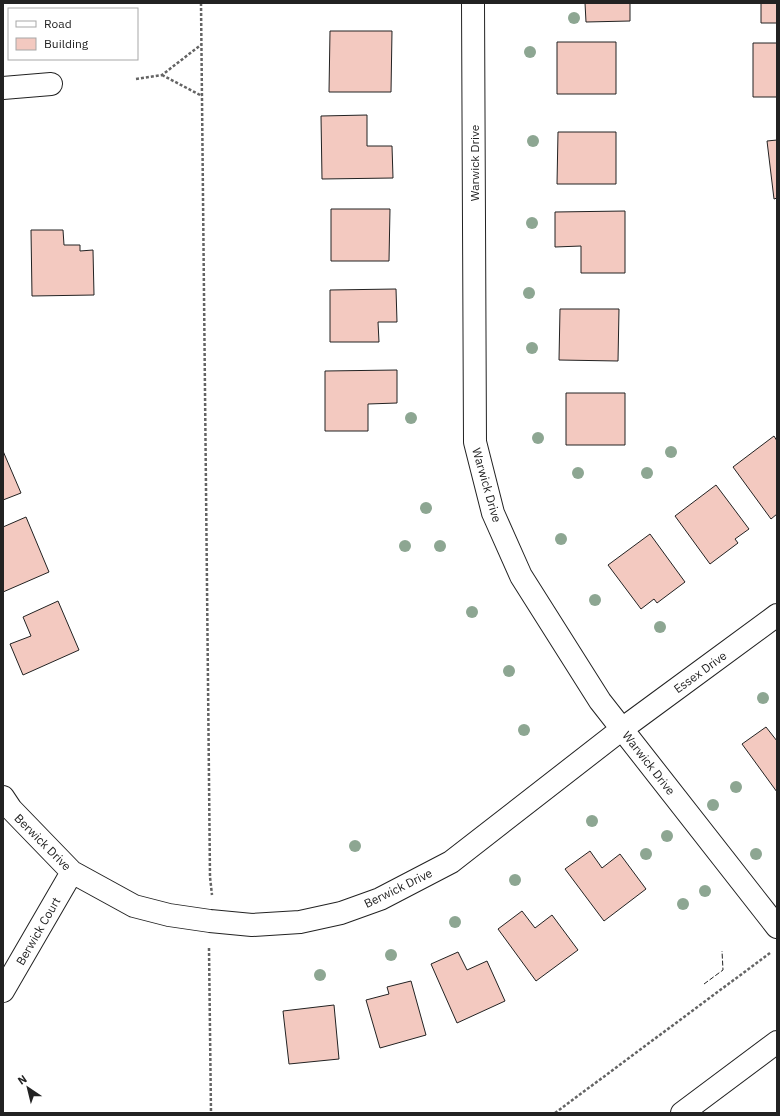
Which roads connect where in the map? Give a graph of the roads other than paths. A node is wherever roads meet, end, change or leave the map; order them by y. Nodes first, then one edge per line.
1 (473, 3) edge
2 (51, 84) dead end
3 (3, 88) edge
4 (777, 615) edge
5 (622, 729) junction
6 (3, 797) edge
7 (72, 872) junction
8 (777, 927) edge
9 (3, 991) edge
10 (777, 1042) edge
11 (682, 1113) edge

1 - 5 street, Warwick Drive
2 - 3 street
4 - 5 street, Essex Drive
5 - 7 street, Berwick Drive
5 - 8 street, Warwick Drive
6 - 7 street, Berwick Drive
7 - 9 street, Berwick Court
10 - 11 street

